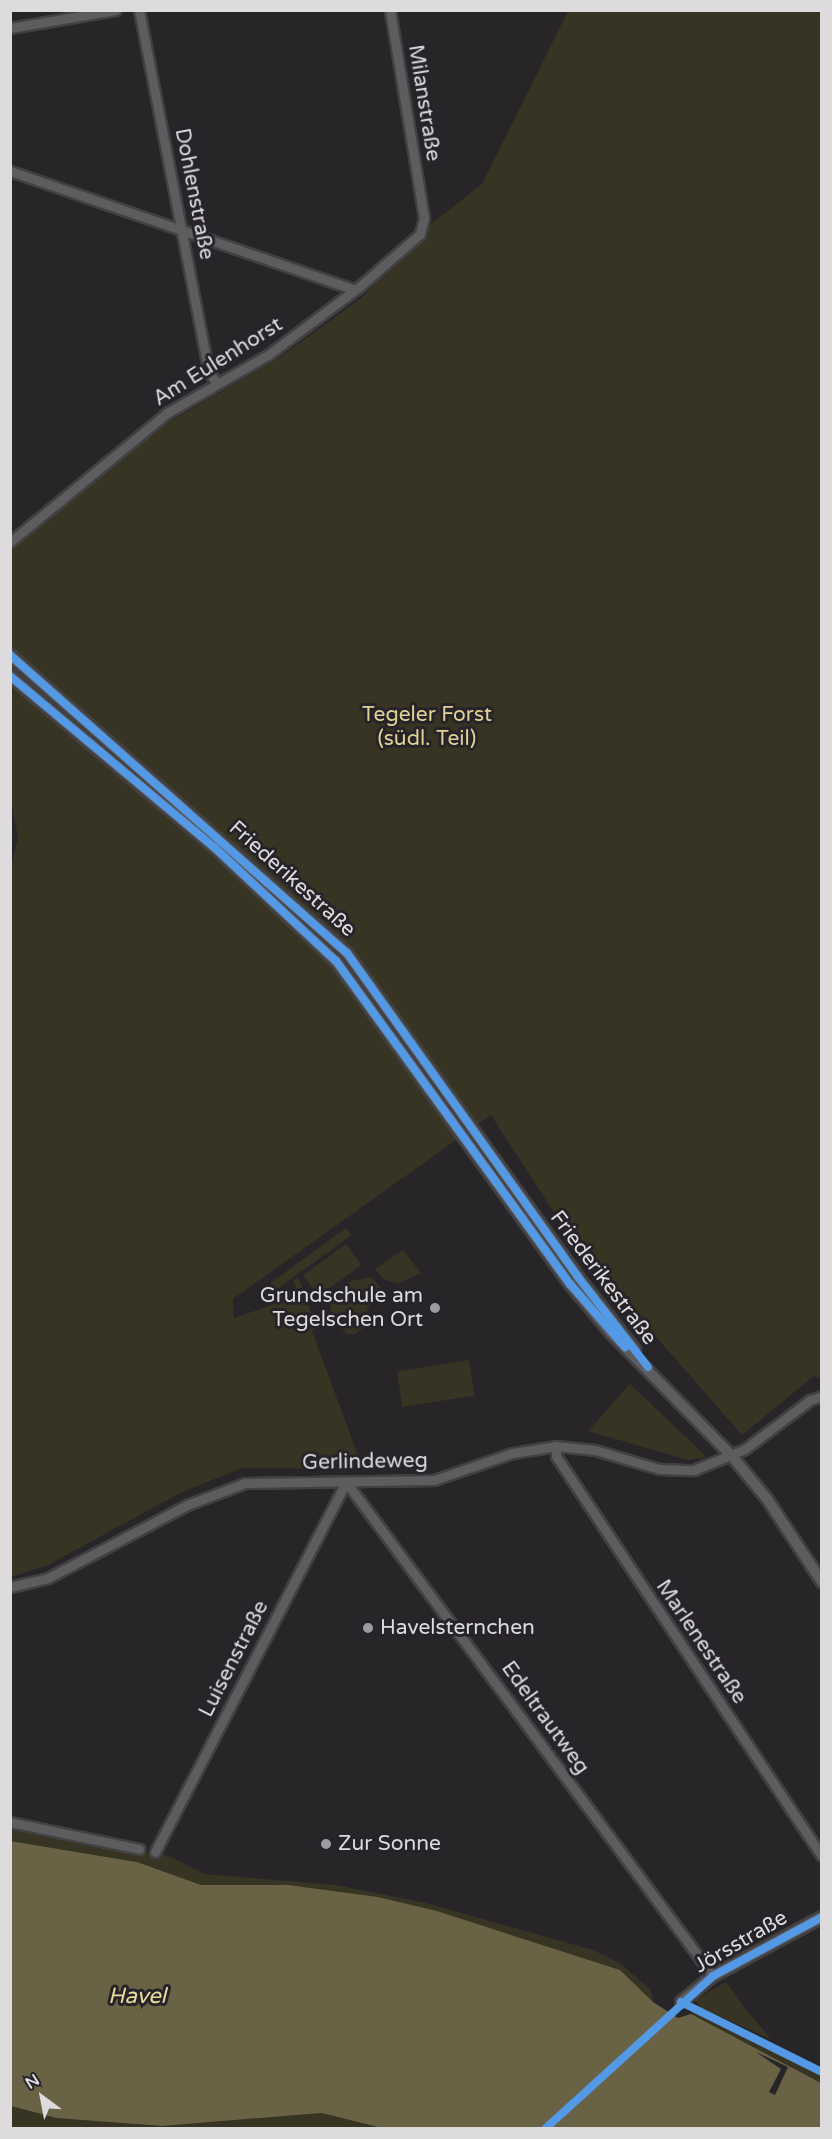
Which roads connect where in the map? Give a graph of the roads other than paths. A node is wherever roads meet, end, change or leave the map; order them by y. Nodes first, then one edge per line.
1 (115, 10) edge
2 (139, 10) edge
3 (390, 10) edge
4 (10, 28) edge
5 (10, 171) edge
6 (422, 202) joint
7 (183, 232) junction
8 (355, 290) junction
9 (216, 382) junction
10 (10, 542) edge
11 (10, 655) edge
12 (10, 676) edge
13 (648, 1367) junction
14 (822, 1396) edge
15 (556, 1446) junction
16 (731, 1455) junction
17 (346, 1482) junction
18 (822, 1582) edge
19 (10, 1587) edge
20 (10, 1822) edge
21 (139, 1849) dead end
22 (155, 1852) dead end
23 (822, 1856) edge
24 (822, 1917) edge
25 (713, 1976) junction
26 (681, 2001) dead end

1 - 4 street
2 - 7 street, Dohlenstraße
3 - 6 street, Milanstraße
5 - 7 street
6 - 8 street, Am Eulenhorst
7 - 8 street
7 - 9 street, Dohlenstraße
8 - 9 street, Am Eulenhorst
9 - 10 street, Am Eulenhorst
11 - 13 street, Friederikestraße
12 - 13 street, Friederikestraße
13 - 16 street, Friederikestraße
14 - 16 street, Gerlindeweg
15 - 16 street, Gerlindeweg
15 - 17 street, Gerlindeweg
15 - 23 street, Marlenestraße
16 - 18 street, Friederikestraße
17 - 19 street, Gerlindeweg
17 - 22 street, Luisenstraße
17 - 25 street, Edeltrautweg
20 - 21 street
24 - 25 street, Jörsstraße
25 - 26 street, Jörsstraße

